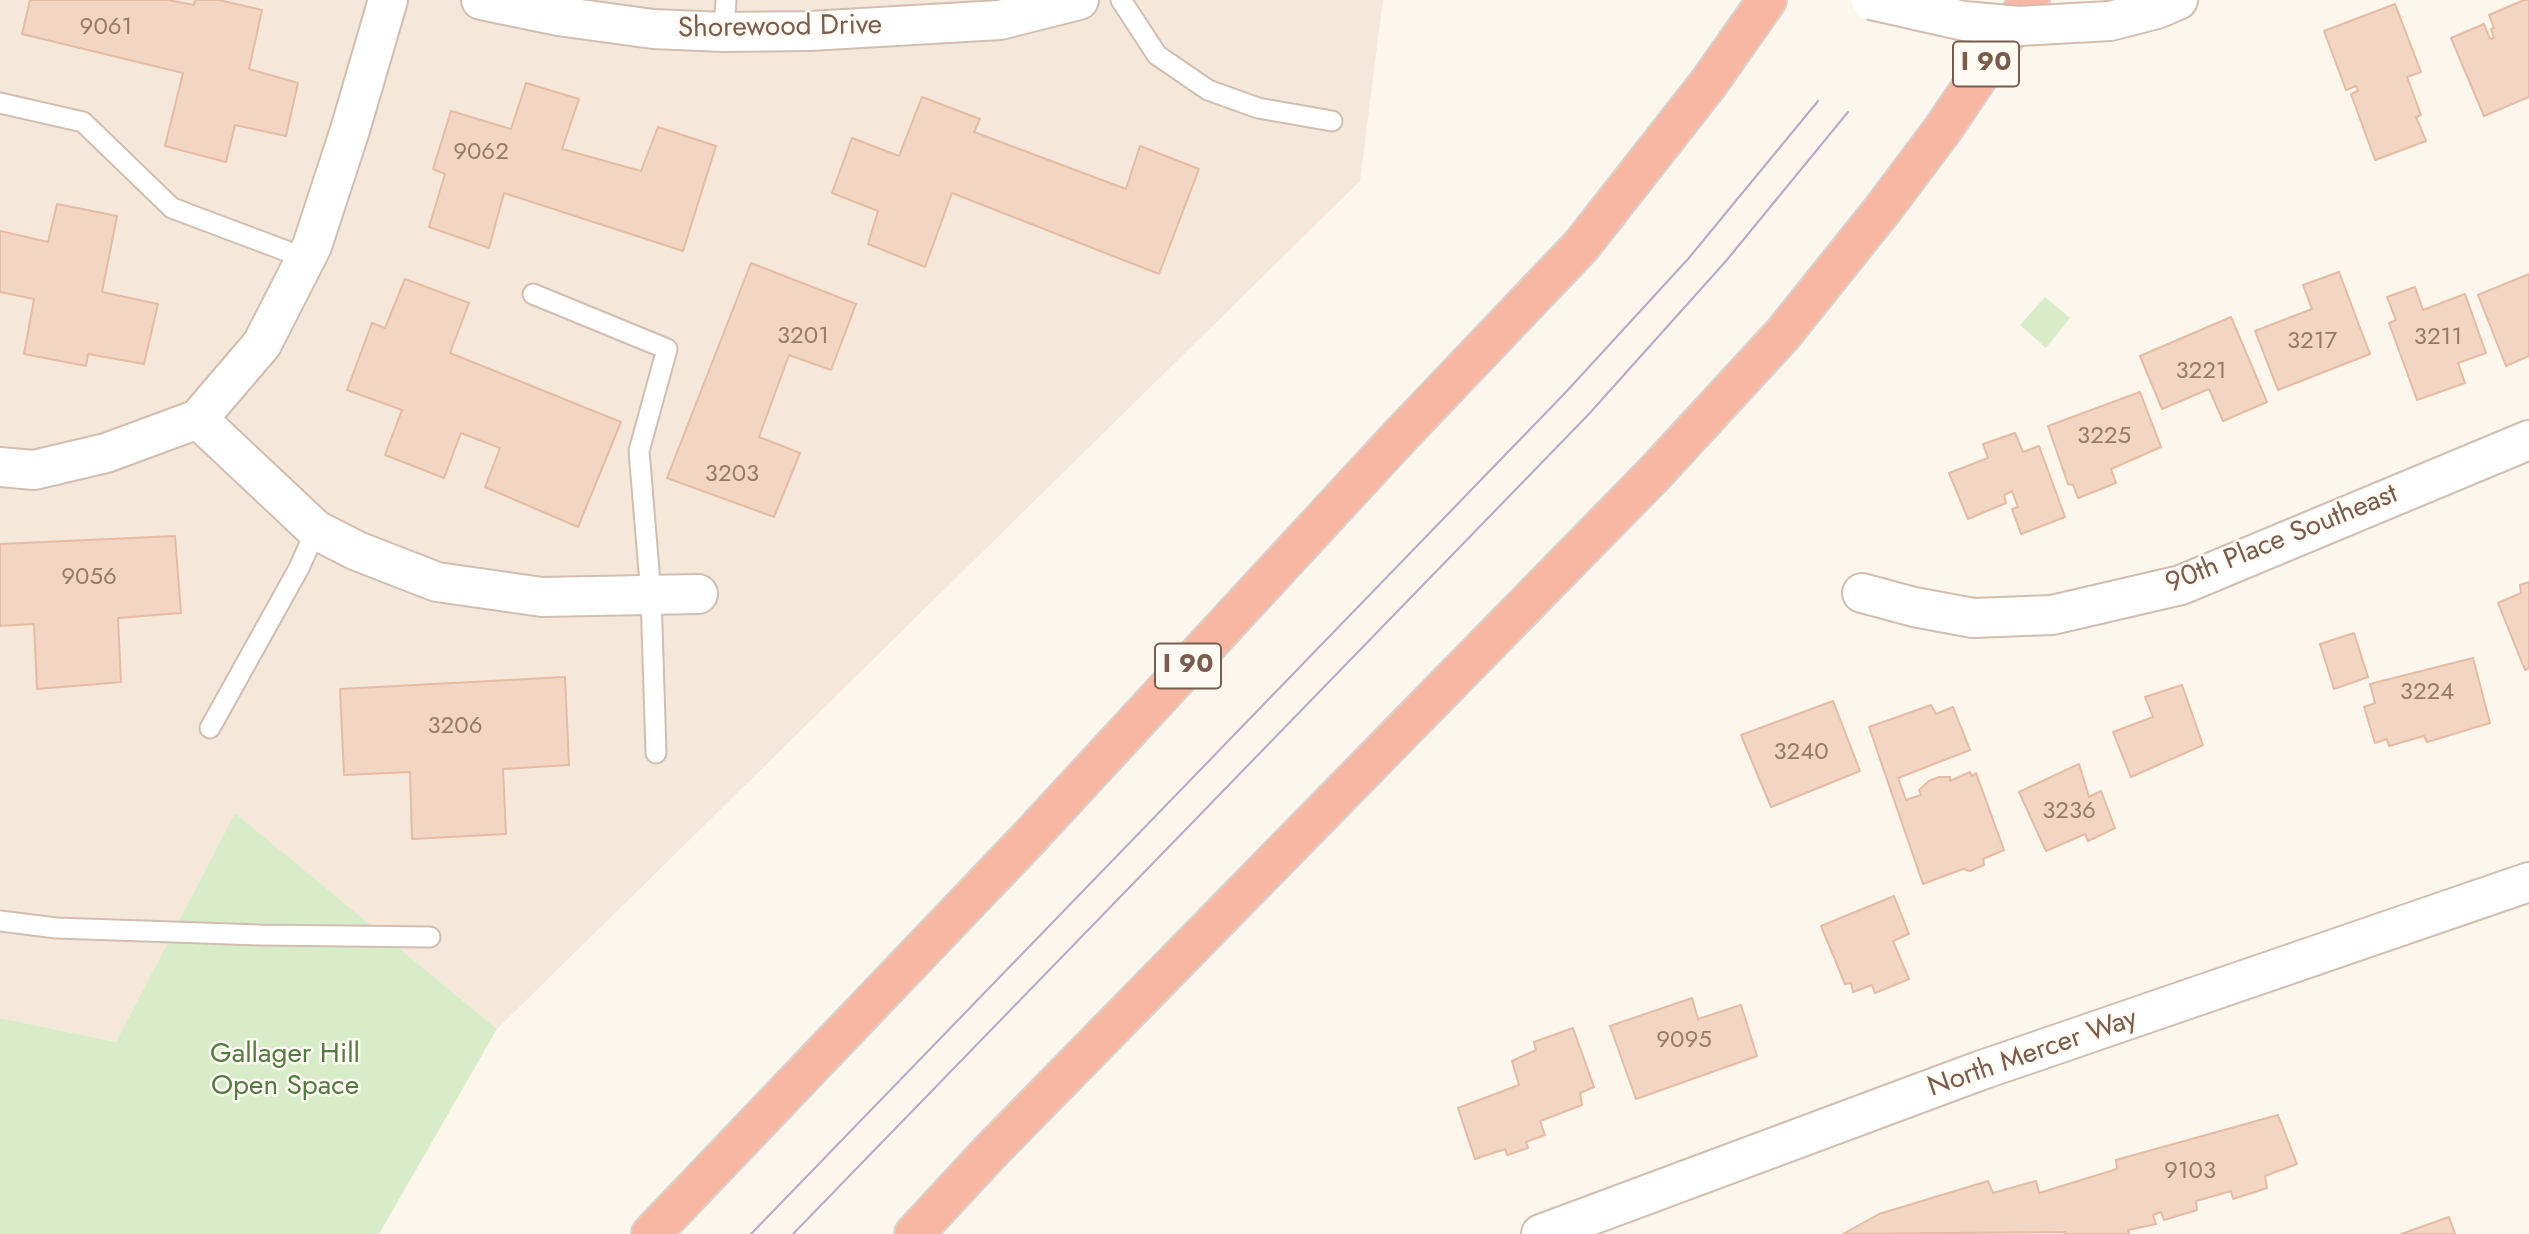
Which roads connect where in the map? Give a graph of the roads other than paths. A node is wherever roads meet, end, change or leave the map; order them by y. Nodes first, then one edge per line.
1 (387, 0) edge
2 (481, 0) edge
3 (1079, 0) edge
4 (1121, 0) edge
5 (1767, 0) edge
6 (1871, 0) edge
7 (2030, 0) edge
8 (2178, 0) edge
9 (725, 16) edge
10 (0, 103) edge
11 (1332, 121) dead end
12 (305, 258) junction
13 (533, 294) dead end
14 (198, 419) junction
15 (2529, 440) edge
16 (0, 467) edge
17 (316, 530) junction
18 (1862, 593) dead end
19 (698, 594) dead end
20 (651, 595) junction
21 (210, 728) dead end
22 (656, 752) dead end
23 (2529, 882) edge
24 (0, 921) edge
25 (430, 937) dead end
26 (651, 1234) edge
27 (914, 1234) edge
28 (1541, 1234) edge

1 - 12 street
2 - 9 street, Shorewood Drive
3 - 9 street, Shorewood Drive
4 - 11 lane
5 - 26 highway, I 90
6 - 8 street, bridge
7 - 27 highway, I 90
10 - 12 lane
12 - 14 street
13 - 20 lane
14 - 16 street
14 - 17 street
15 - 18 street, 90th Place Southeast
17 - 20 street
17 - 21 lane
19 - 20 street
20 - 22 lane
23 - 28 street, North Mercer Way
24 - 25 lane

